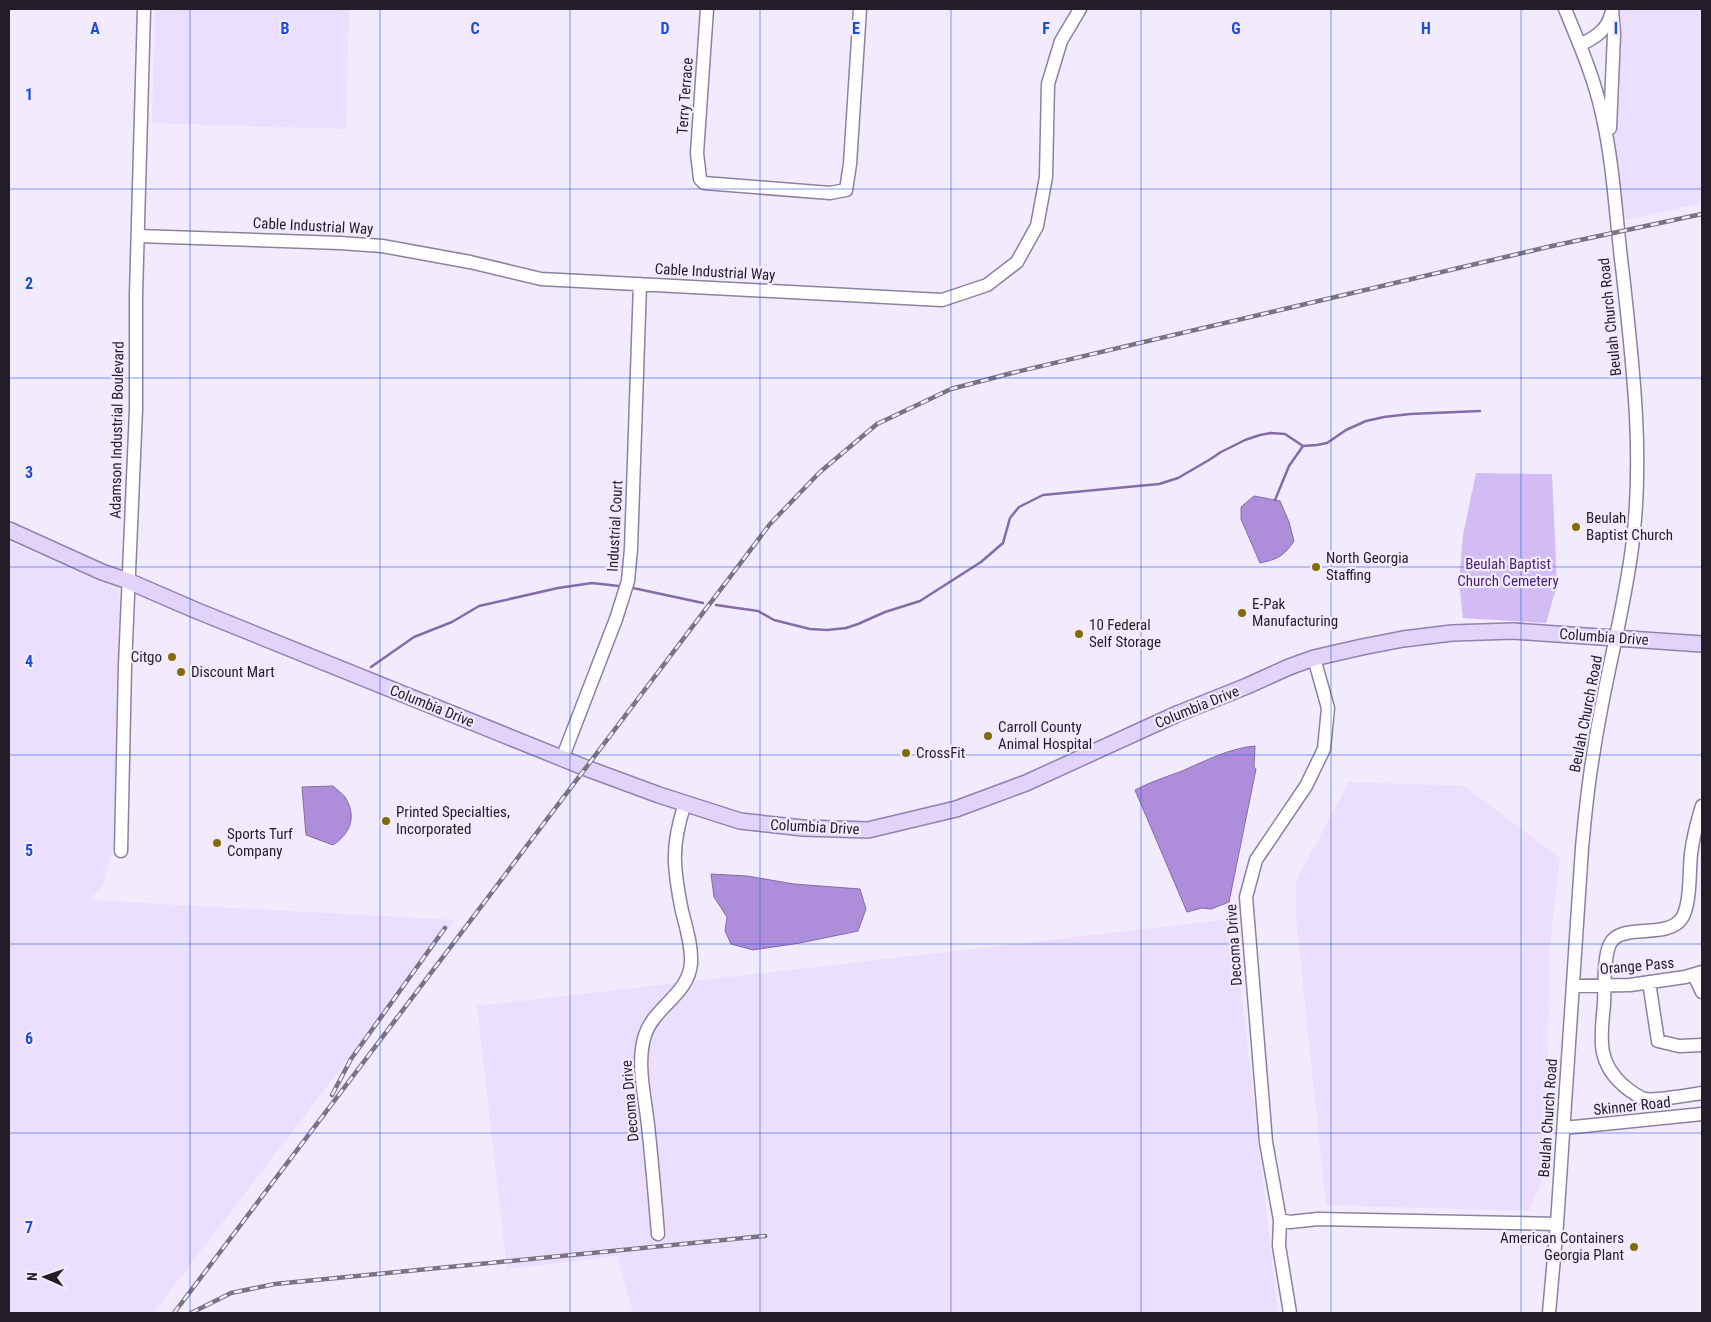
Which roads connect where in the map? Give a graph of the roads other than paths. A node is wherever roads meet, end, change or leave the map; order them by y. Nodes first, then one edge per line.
1 (144, 9) edge
2 (708, 9) edge
3 (860, 9) edge
4 (1080, 9) edge
5 (1565, 9) edge
6 (1612, 9) edge
7 (1580, 45) junction
8 (1609, 153) junction
9 (138, 236) junction
10 (640, 284) junction
11 (9, 530) edge
12 (128, 580) junction
13 (1617, 638) junction
14 (1702, 644) edge
15 (1314, 658) junction
16 (562, 759) junction
17 (685, 803) junction
18 (1702, 806) edge
19 (121, 851) dead end
20 (1698, 974) edge
21 (1649, 982) junction
22 (1573, 986) junction
23 (1605, 986) junction
24 (1702, 992) edge
25 (1702, 1044) edge
26 (1702, 1093) edge
27 (1702, 1114) edge
28 (1564, 1128) junction
29 (1280, 1220) junction
30 (1558, 1224) junction
31 (658, 1234) dead end
32 (1290, 1313) edge
33 (1549, 1313) edge

1 - 9 street, Adamson Industrial Boulevard
2 - 3 street, Terry Terrace
4 - 10 street, Cable Industrial Way
5 - 7 street, Beulah Church Road
6 - 7 street
6 - 8 street
7 - 8 street, Beulah Church Road
8 - 13 street, Beulah Church Road
9 - 10 street, Cable Industrial Way
9 - 12 street, Adamson Industrial Boulevard
10 - 16 street, Industrial Court
11 - 12 main road, Columbia Drive
12 - 16 main road, Columbia Drive
12 - 19 street, Adamson Industrial Boulevard
13 - 14 main road, Columbia Drive
13 - 15 main road, Columbia Drive
13 - 22 street, Beulah Church Road
15 - 17 main road, Columbia Drive
15 - 29 street, Decoma Drive
16 - 17 main road, Columbia Drive
17 - 31 street, Decoma Drive
18 - 23 street
20 - 21 street, Orange Pass
20 - 24 street
21 - 23 street, Orange Pass
21 - 25 street
22 - 23 street, Orange Pass
22 - 28 street, Beulah Church Road
23 - 26 street
27 - 28 street, Skinner Road
28 - 30 street, Beulah Church Road
29 - 30 street
29 - 32 street, Decoma Drive
30 - 33 street, Beulah Church Road

